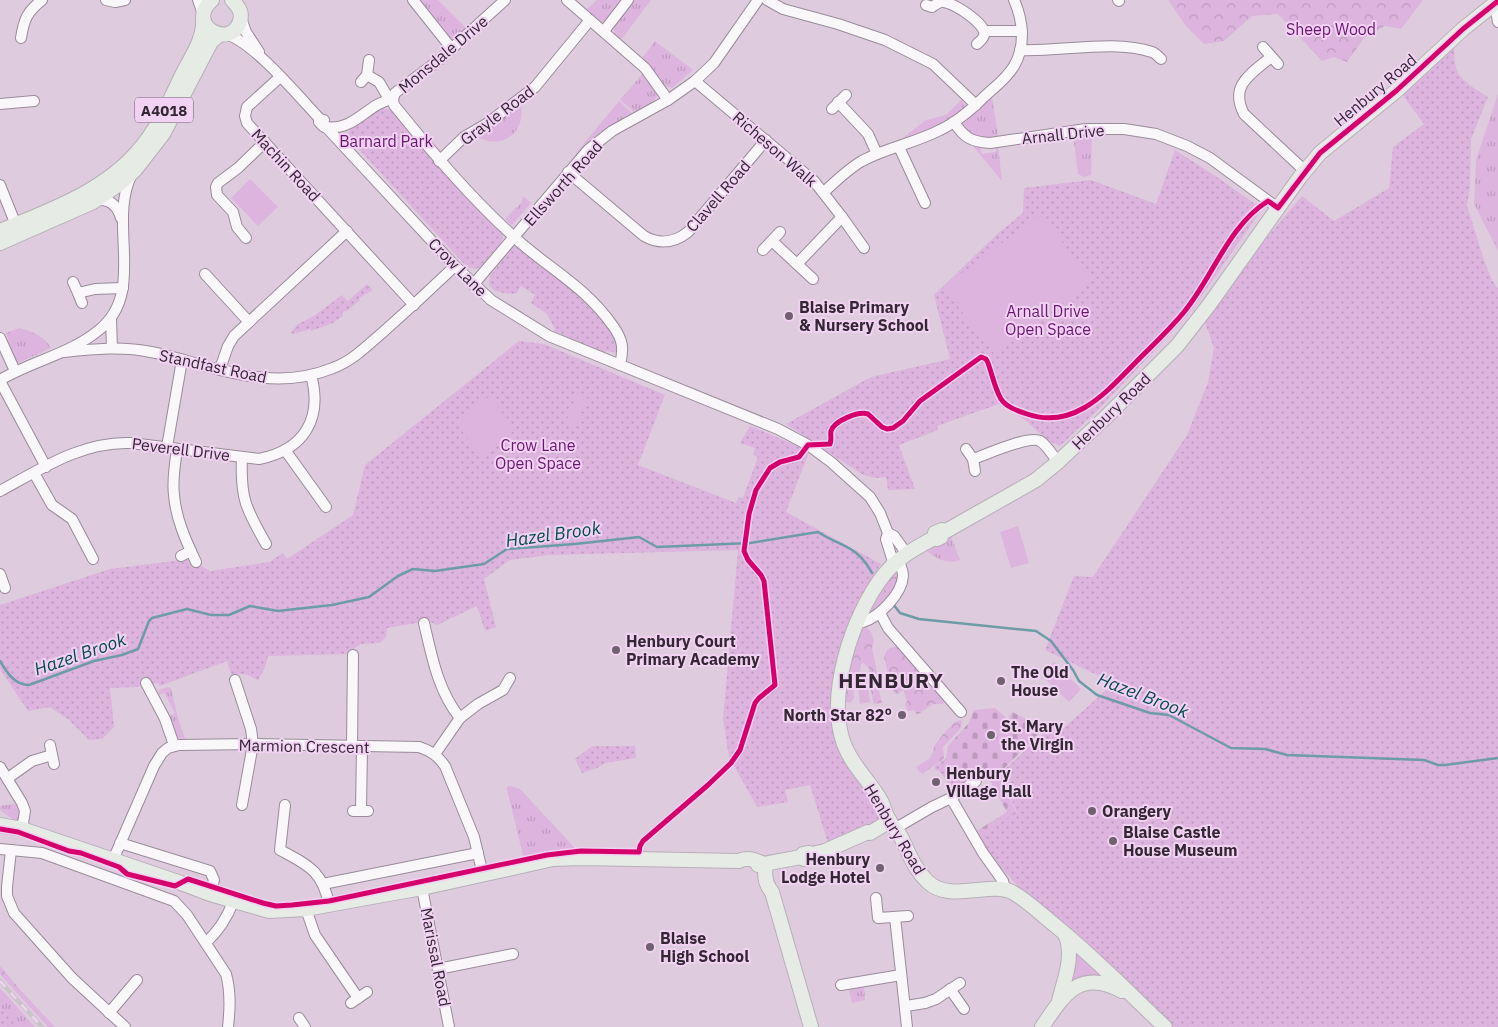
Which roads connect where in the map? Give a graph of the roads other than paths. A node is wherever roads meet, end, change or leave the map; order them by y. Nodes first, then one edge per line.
1 (42, 0) edge
2 (198, 0) edge
3 (212, 0) edge
4 (232, 0) edge
5 (413, 0) edge
6 (505, 0) edge
7 (567, 0) edge
8 (628, 0) edge
9 (758, 0) edge
10 (767, 0) edge
11 (1015, 0) edge
12 (1494, 2) edge
13 (926, 5) dead end
14 (241, 10) edge
15 (203, 16) junction
16 (590, 20) junction
17 (1498, 22) edge
18 (604, 31) junction
19 (985, 31) junction
20 (1022, 31) junction
21 (222, 34) junction
22 (21, 38) dead end
23 (977, 44) dead end
24 (1263, 47) dead end
25 (452, 49) junction
26 (1020, 50) junction
27 (1157, 52) dead end
28 (264, 60) junction
29 (369, 60) dead end
30 (280, 78) junction
31 (695, 81) junction
32 (391, 99) junction
33 (668, 100) junction
34 (34, 101) dead end
35 (839, 102) dead end
36 (0, 104) edge
37 (976, 105) junction
38 (954, 122) junction
39 (323, 123) junction
40 (766, 140) junction
41 (265, 142) junction
42 (898, 147) junction
43 (876, 154) junction
44 (439, 161) junction
45 (135, 170) junction
46 (1305, 171) junction
47 (568, 172) junction
48 (0, 185) edge
49 (824, 192) junction
50 (93, 202) junction
51 (925, 203) dead end
52 (1278, 208) junction
53 (842, 217) junction
54 (122, 222) junction
55 (16, 224) junction
56 (0, 231) edge
57 (347, 231) junction
58 (780, 232) dead end
59 (514, 237) junction
60 (246, 238) dead end
61 (772, 241) junction
62 (0, 243) edge
63 (864, 248) dead end
64 (763, 250) dead end
65 (797, 264) junction
66 (455, 266) junction
67 (205, 274) dead end
68 (813, 279) dead end
69 (73, 282) dead end
70 (473, 285) junction
71 (123, 288) junction
72 (414, 305) junction
73 (111, 319) junction
74 (249, 322) junction
75 (2, 338) edge
76 (112, 348) junction
77 (64, 352) junction
78 (182, 360) junction
79 (620, 365) junction
80 (220, 369) junction
81 (14, 371) junction
82 (311, 375) junction
83 (0, 380) edge
84 (172, 448) junction
85 (966, 449) dead end
86 (286, 450) junction
87 (242, 457) junction
88 (973, 459) junction
89 (1058, 462) junction
90 (46, 467) junction
91 (975, 471) dead end
92 (34, 473) junction
93 (0, 491) edge
94 (326, 507) dead end
95 (888, 533) junction
96 (266, 544) dead end
97 (191, 551) junction
98 (181, 556) dead end
99 (93, 560) dead end
100 (900, 560) junction
101 (196, 562) dead end
102 (0, 574) edge
103 (4, 588) dead end
104 (880, 613) junction
105 (859, 620) junction
106 (428, 628) dead end
107 (353, 655) dead end
108 (510, 678) dead end
109 (240, 683) dead end
110 (152, 688) dead end
111 (961, 712) dead end
112 (460, 718) junction
113 (253, 744) junction
114 (174, 745) junction
115 (357, 747) junction
116 (435, 754) junction
117 (52, 755) dead end
118 (0, 767) edge
119 (8, 778) junction
120 (976, 781) dead end
121 (951, 798) junction
122 (242, 804) dead end
123 (285, 805) dead end
124 (361, 811) dead end
125 (0, 825) edge
126 (893, 825) junction
127 (22, 828) junction
128 (120, 843) junction
129 (71, 845) junction
130 (5, 849) edge
131 (478, 853) junction
132 (113, 860) junction
133 (66, 862) junction
134 (766, 865) junction
135 (483, 875) junction
136 (323, 884) junction
137 (422, 888) junction
138 (1005, 889) junction
139 (210, 894) junction
140 (876, 898) dead end
141 (233, 902) junction
142 (329, 905) junction
143 (306, 909) junction
144 (908, 916) dead end
145 (895, 917) junction
146 (1065, 934) junction
147 (206, 942) junction
148 (513, 954) dead end
149 (438, 969) junction
150 (901, 975) junction
151 (137, 980) dead end
152 (960, 983) dead end
153 (841, 985) dead end
154 (950, 989) junction
155 (367, 992) dead end
156 (1134, 998) junction
157 (1059, 1002) junction
158 (906, 1006) junction
159 (964, 1009) dead end
160 (109, 1013) junction
161 (450, 1026) edge
162 (125, 1027) edge
163 (228, 1027) edge
164 (811, 1027) edge
165 (907, 1027) edge
166 (1042, 1027) edge
167 (1165, 1027) edge

1 - 22 street
2 - 15 street
3 - 15 main road, A4018
4 - 14 main road
5 - 25 street
6 - 25 street, Monsdale Drive
7 - 16 street
8 - 18 street
9 - 31 street, Ellsworth Road
10 - 37 street
11 - 20 street
12 - 17 street
12 - 46 main road, Henbury Road
13 - 19 street
14 - 21 main road, A4018
14 - 28 street, Crow Lane
15 - 21 main road
15 - 55 main road, A4018
16 - 18 street
16 - 44 street, Grayle Road
18 - 33 street
19 - 20 street
19 - 23 street
20 - 26 street
21 - 28 street, Crow Lane
21 - 45 main road, A4018
24 - 46 street
25 - 32 street, Monsdale Drive
26 - 27 street
26 - 37 street
28 - 30 street, Crow Lane
29 - 32 street
30 - 39 street, Crow Lane
30 - 41 street, Machin Road
31 - 33 street, Ellsworth Road
31 - 40 street, Richeson Walk
32 - 39 street, Monsdale Drive
32 - 44 street
33 - 47 street, Ellsworth Road
34 - 36 street
35 - 43 street
37 - 38 street
38 - 42 street
38 - 52 street, Arnall Drive
39 - 66 street, Crow Lane
40 - 47 street, Clavell Road
40 - 49 street, Richeson Walk
41 - 57 street, Machin Road
41 - 60 street
42 - 43 street
42 - 51 street
43 - 49 street
44 - 59 street
45 - 50 main road, A4018
45 - 54 street
46 - 52 main road, Henbury Road
47 - 59 street, Ellsworth Road
48 - 55 street
49 - 53 street, Richeson Walk
50 - 54 street
50 - 62 main road, A4018
52 - 89 main road, Henbury Road
53 - 63 street, Richeson Walk
53 - 65 street
54 - 71 street
55 - 56 main road, A4018
57 - 72 street, Machin Road
57 - 74 street
58 - 61 street
59 - 70 street, Ellsworth Road
59 - 79 street
61 - 64 street
61 - 65 street
65 - 68 street
66 - 70 street, Crow Lane
66 - 72 street, Standfast Road
67 - 74 street
69 - 71 street
70 - 79 street, Crow Lane
71 - 73 street
72 - 82 street, Standfast Road
73 - 76 street
73 - 77 street
74 - 80 street
75 - 81 street
76 - 77 street, Standfast Road
76 - 78 street, Standfast Road
77 - 81 street
78 - 80 street, Standfast Road
78 - 84 street
79 - 95 street, Crow Lane
80 - 82 street, Standfast Road
81 - 83 street
82 - 86 street, Peverell Drive
83 - 90 street
84 - 87 street, Peverell Drive
84 - 90 street, Peverell Drive
84 - 97 street
85 - 88 street
86 - 87 street, Peverell Drive
86 - 94 street
87 - 96 street
88 - 89 street
88 - 91 street
89 - 100 main road, Henbury Road
90 - 92 street, Peverell Drive
92 - 93 street, Peverell Drive
92 - 99 street
95 - 100 street, Crow Lane
95 - 100 street, Crow Lane
97 - 98 street
97 - 101 street
100 - 104 street
100 - 105 main road, Henbury Road
102 - 103 street
104 - 105 street
104 - 111 street
105 - 126 main road, Henbury Road
106 - 112 street
107 - 115 street
108 - 112 street
109 - 113 street
110 - 114 street
112 - 116 street
113 - 114 street, Marmion Crescent
113 - 115 street, Marmion Crescent
113 - 122 street
114 - 128 street
115 - 116 street, Marmion Crescent
115 - 124 street
116 - 131 street
117 - 119 street
118 - 119 street
119 - 127 street
120 - 121 street
121 - 126 street
121 - 138 street
123 - 136 street
125 - 127 main road
126 - 134 main road
126 - 138 main road, Henbury Road
127 - 129 main road
128 - 132 street
128 - 139 street
129 - 132 main road
129 - 133 street
130 - 133 street
130 - 160 street
131 - 135 street
131 - 136 street
132 - 139 main road
133 - 147 street
134 - 135 main road
134 - 164 main road
135 - 137 main road
136 - 142 street
137 - 142 main road
137 - 149 street, Marissal Road
138 - 146 main road
139 - 141 main road
140 - 145 street
141 - 143 main road
141 - 147 street
142 - 143 main road
143 - 155 street
144 - 145 street
145 - 150 street
146 - 156 main road
146 - 157 main road
147 - 163 street
148 - 149 street
149 - 161 street, Marissal Road
150 - 153 street
150 - 158 street
151 - 160 street
152 - 154 street
154 - 158 street
154 - 159 street
156 - 157 main road
156 - 167 main road
157 - 166 main road
158 - 165 street
160 - 162 street

